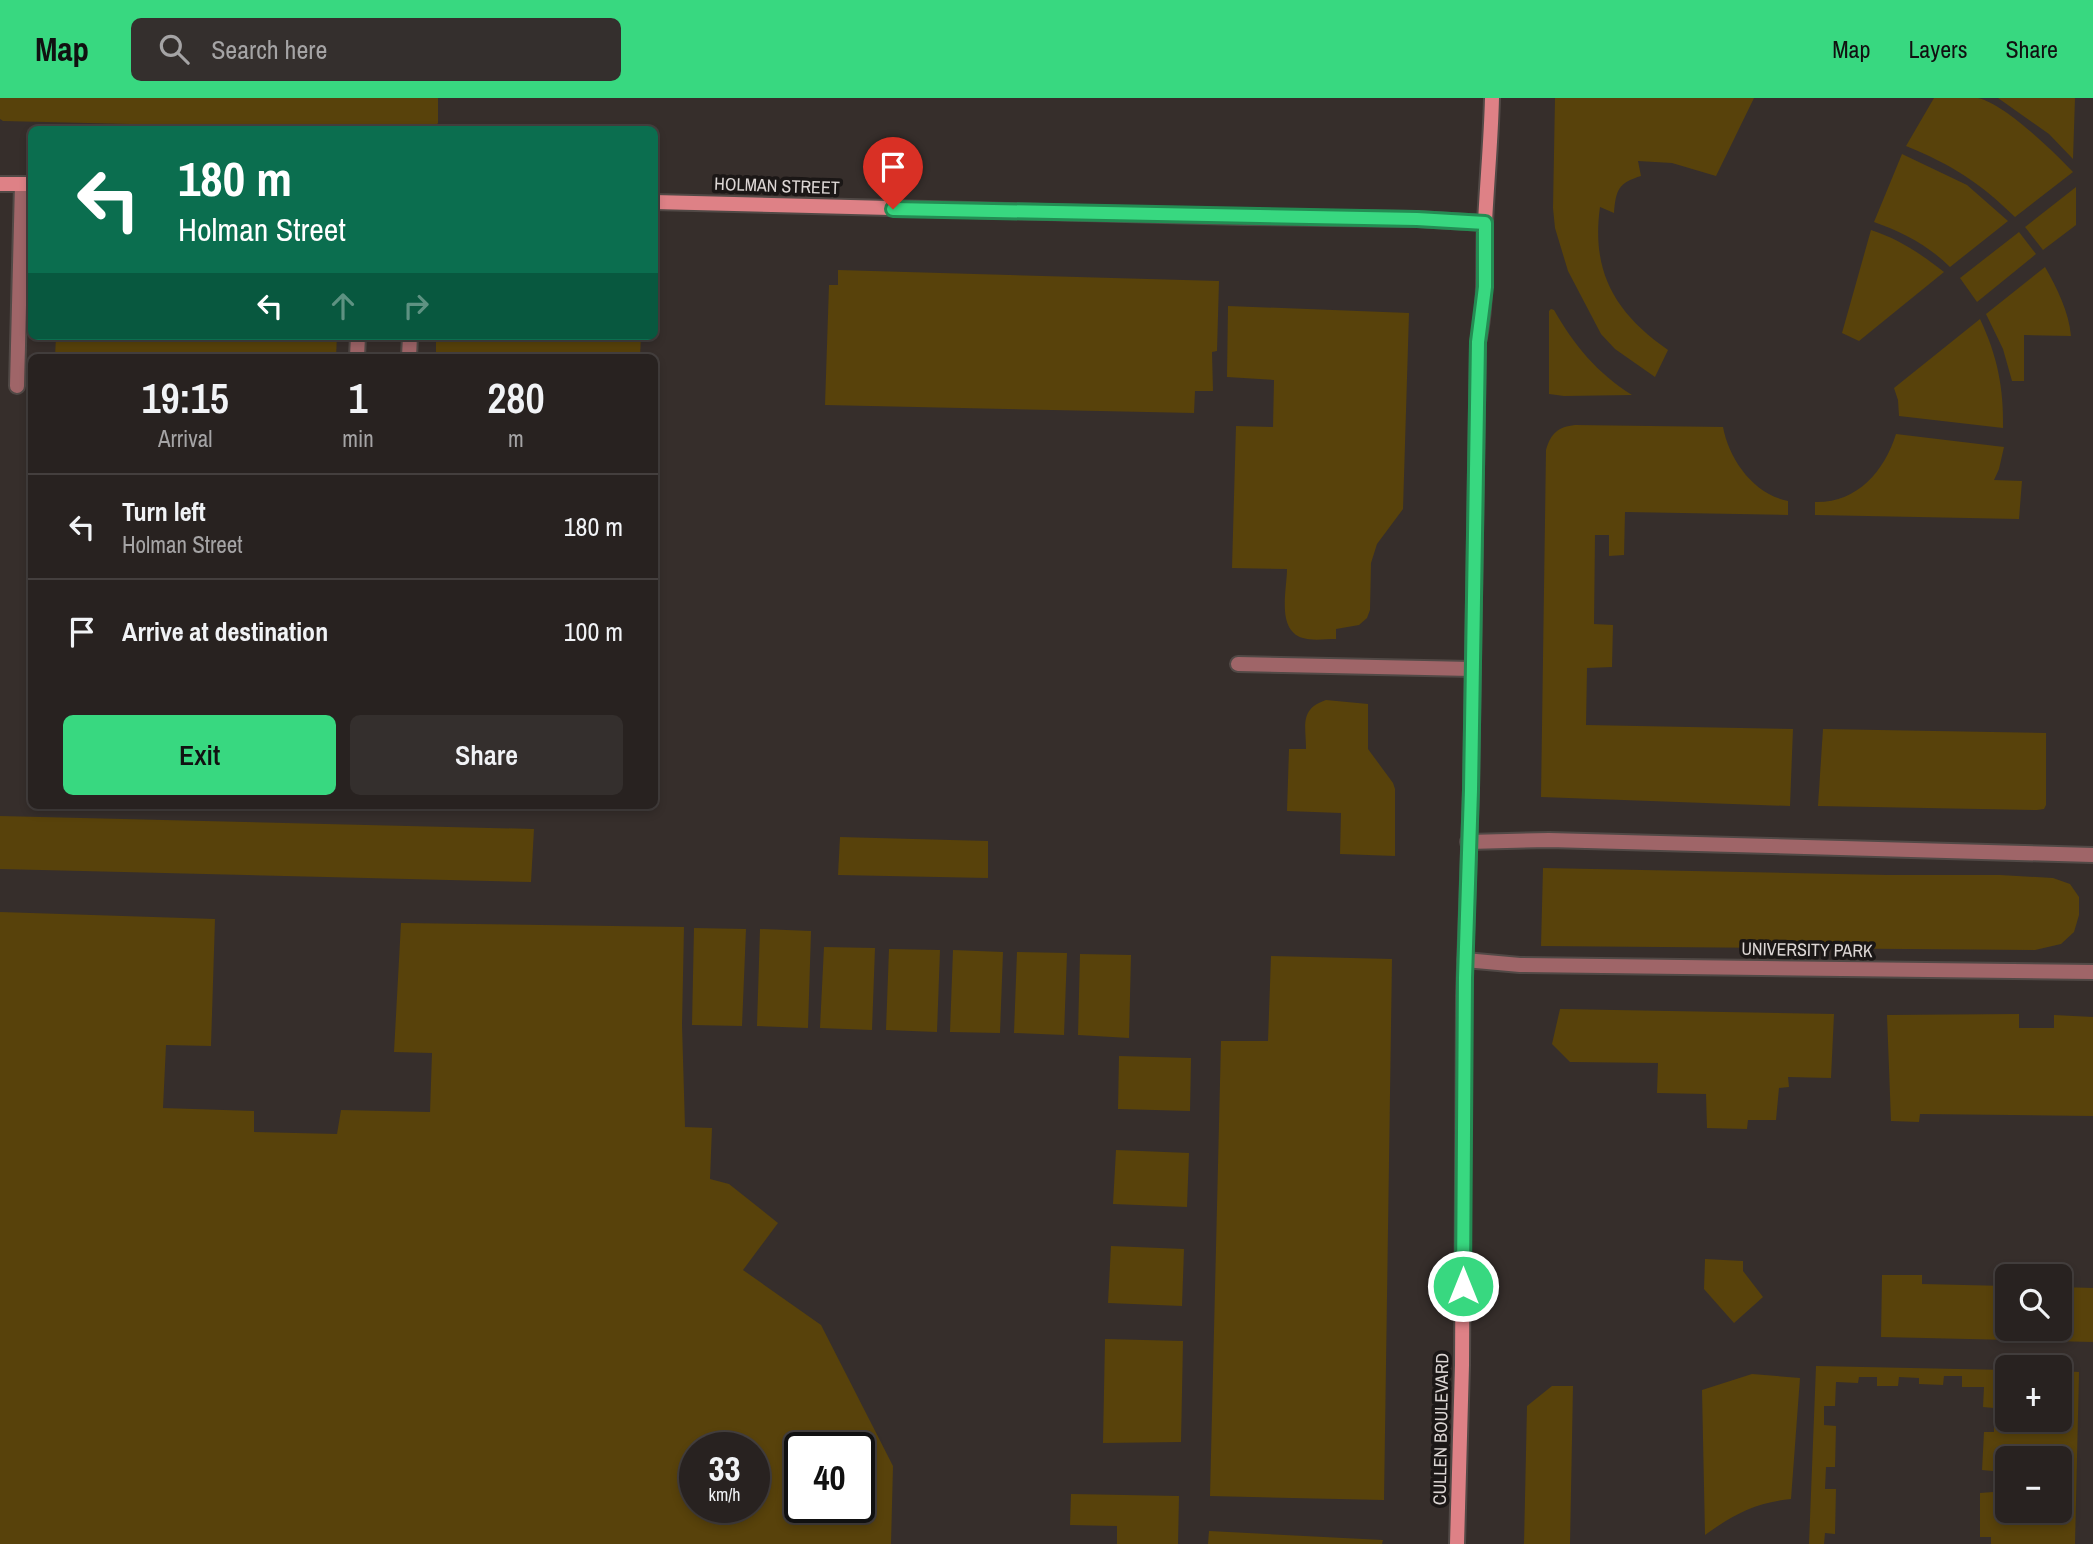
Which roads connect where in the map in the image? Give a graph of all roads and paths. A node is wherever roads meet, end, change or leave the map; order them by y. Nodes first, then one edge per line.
1 (1492, 98) edge
2 (0, 184) edge
3 (27, 184) edge
4 (658, 202) edge
5 (1485, 223) junction
6 (17, 386) dead end
7 (1238, 664) dead end
8 (1472, 669) junction
9 (1468, 842) junction
10 (2093, 855) edge
11 (1465, 960) junction
12 (2093, 972) edge
13 (1457, 1544) edge

1 - 5 street, CULLEN BOULEVARD
2 - 3 street
3 - 6 lane
4 - 5 street, HOLMAN STREET
5 - 8 street, CULLEN BOULEVARD
7 - 8 lane
8 - 9 street, CULLEN BOULEVARD
9 - 10 lane
9 - 11 street, CULLEN BOULEVARD
11 - 12 lane, UNIVERSITY PARK
11 - 13 street, CULLEN BOULEVARD

